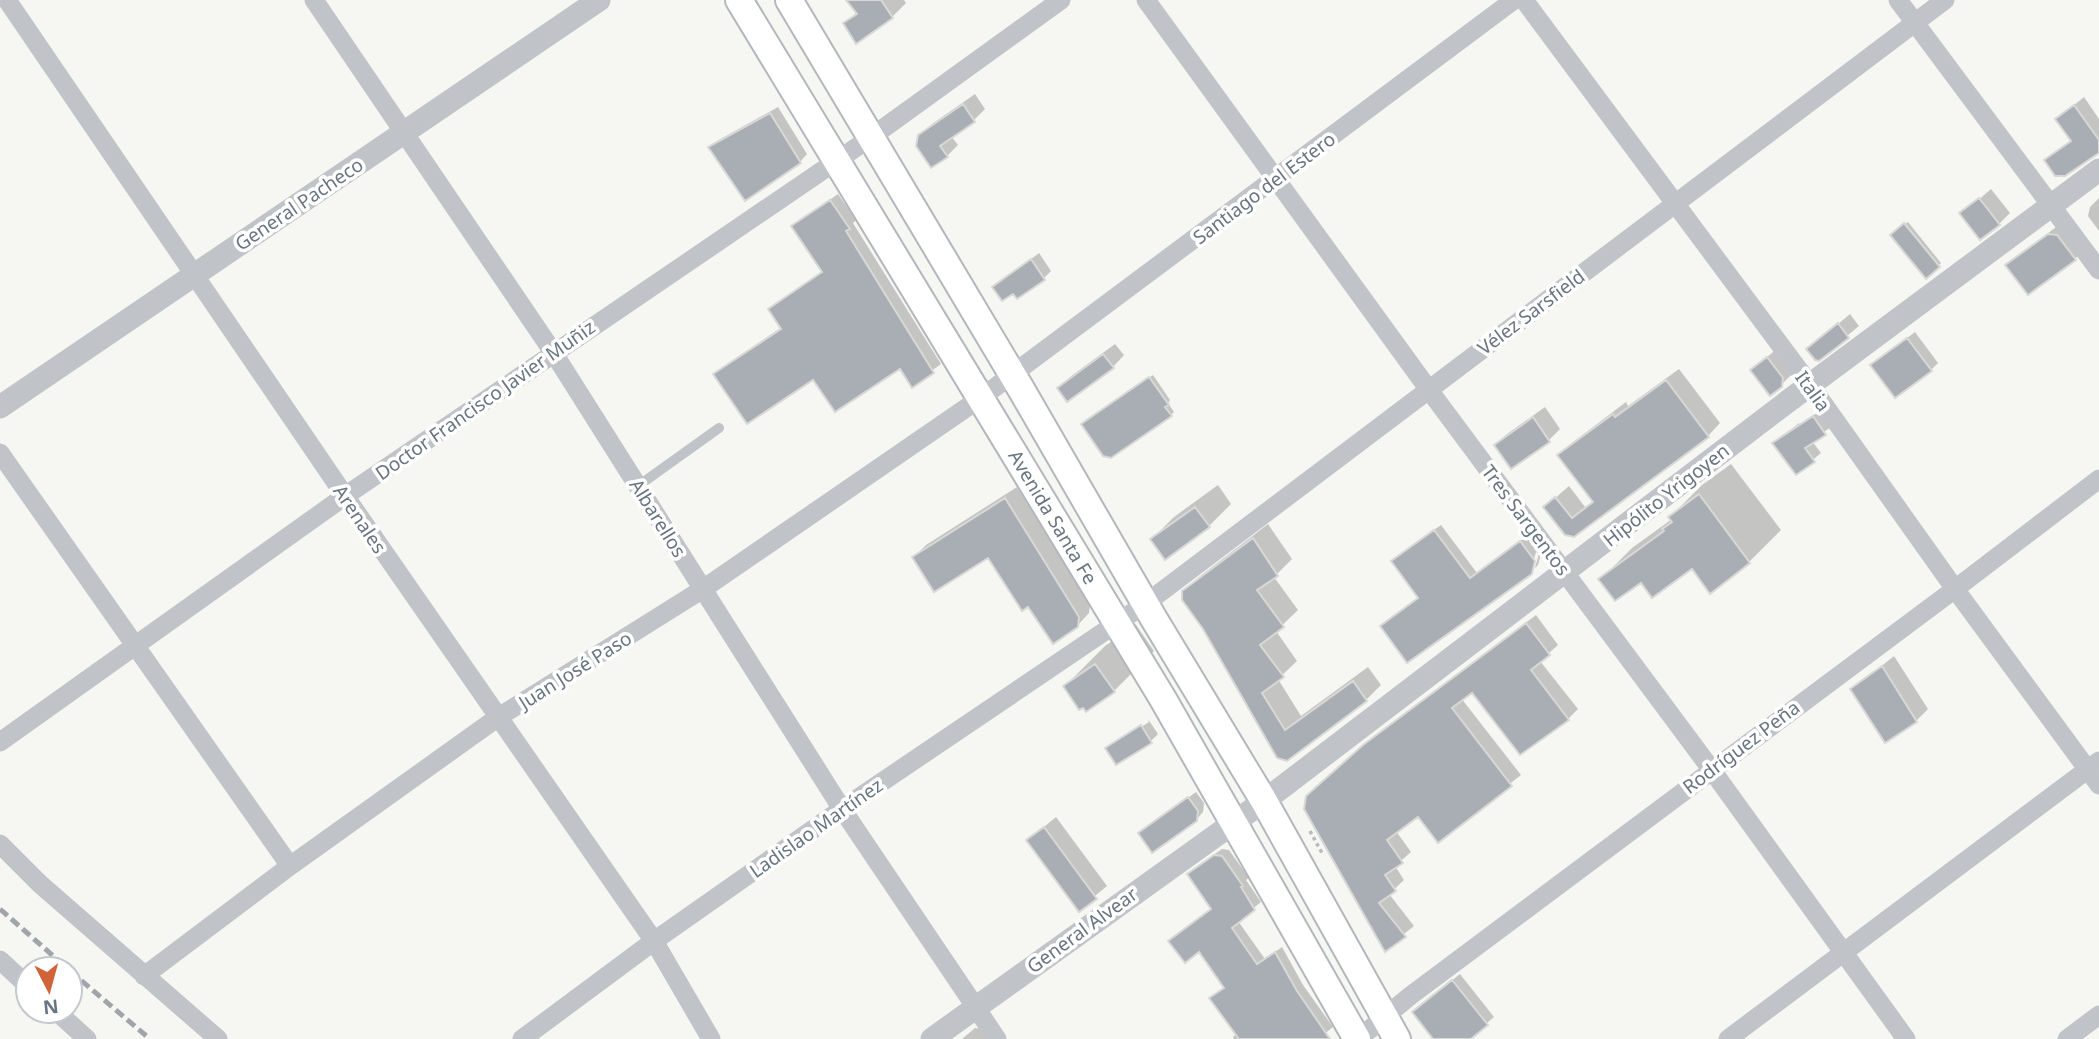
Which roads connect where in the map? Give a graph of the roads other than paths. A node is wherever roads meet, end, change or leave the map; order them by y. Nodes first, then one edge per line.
1 (7, 0) edge
2 (314, 0) edge
3 (599, 0) edge
4 (739, 0) edge
5 (789, 0) edge
6 (1061, 0) edge
7 (1146, 0) edge
8 (1514, 0) edge
9 (1524, 0) edge
10 (1898, 0) edge
11 (1945, 0) edge
12 (1914, 22) junction
13 (404, 132) junction
14 (870, 138) junction
15 (837, 160) junction
16 (2099, 170) edge
17 (1276, 179) junction
18 (1674, 203) junction
19 (2051, 206) junction
20 (2099, 270) edge
21 (195, 275) junction
22 (554, 352) junction
23 (1012, 374) junction
24 (1810, 386) junction
25 (1429, 390) junction
26 (982, 397) junction
27 (0, 407) edge
28 (719, 428) dead end
29 (0, 453) edge
30 (2099, 479) edge
31 (638, 486) junction
32 (345, 496) junction
33 (1565, 573) junction
34 (703, 589) junction
35 (1955, 589) junction
36 (1145, 604) junction
37 (1116, 624) junction
38 (136, 646) junction
39 (498, 718) junction
40 (0, 742) edge
41 (1712, 769) junction
42 (2095, 772) edge
43 (1264, 801) junction
44 (842, 809) junction
45 (1234, 821) junction
46 (0, 844) edge
47 (290, 866) junction
48 (654, 942) junction
49 (1843, 952) junction
50 (0, 960) edge
51 (14, 973) edge
52 (144, 976) junction
53 (974, 1007) junction
54 (2099, 1015) edge
55 (1383, 1016) junction
56 (218, 1039) edge
57 (522, 1039) edge
58 (711, 1039) edge
59 (932, 1039) edge
60 (997, 1039) edge
61 (1358, 1039) edge
62 (1397, 1039) edge
63 (1728, 1039) edge
64 (1906, 1039) edge
65 (2067, 1039) edge

1 - 21 street, Arenales
2 - 13 street, Albarellos
3 - 13 street, General Pacheco
4 - 15 main road, Avenida Santa Fe
5 - 14 main road, Avenida Santa Fe
6 - 14 street, Doctor Francisco Javier Muñiz
7 - 17 street, Tres Sargentos
8 - 17 street, Santiago del Estero
9 - 18 street, Italia
10 - 12 street
11 - 12 street, Vélez Sarsfield
12 - 18 street, Vélez Sarsfield
12 - 19 street
13 - 21 street, General Pacheco
13 - 22 street, Albarellos
14 - 15 street, Doctor Francisco Javier Muñiz
14 - 23 main road, Avenida Santa Fe
15 - 22 street, Doctor Francisco Javier Muñiz
15 - 26 main road, Avenida Santa Fe
16 - 19 street, Hipólito Yrigoyen
17 - 23 street, Santiago del Estero
17 - 25 street, Tres Sargentos
18 - 24 street, Italia
18 - 25 street, Vélez Sarsfield
19 - 20 street
19 - 24 street, Hipólito Yrigoyen
21 - 27 street, General Pacheco
21 - 32 street, Arenales
22 - 31 street, Albarellos
22 - 32 street, Doctor Francisco Javier Muñiz
23 - 26 street, Juan José Paso
23 - 36 main road, Avenida Santa Fe
24 - 33 street, Hipólito Yrigoyen
24 - 35 street, Italia
25 - 33 street, Tres Sargentos
25 - 36 street, Vélez Sarsfield
26 - 34 street, Juan José Paso
26 - 37 main road, Avenida Santa Fe
28 - 31 lane
29 - 38 street
30 - 35 street, Rodríguez Peña
31 - 34 street, Albarellos
32 - 38 street, Doctor Francisco Javier Muñiz
32 - 39 street, Arenales
33 - 41 street, Tres Sargentos
33 - 43 street, Hipólito Yrigoyen
34 - 39 street, Juan José Paso
34 - 44 street, Albarellos
35 - 41 street, Rodríguez Peña
35 - 42 street, Italia
36 - 37 street, Vélez Sarsfield
36 - 43 main road, Avenida Santa Fe
37 - 44 street, Ladislao Martínez
37 - 45 main road, Avenida Santa Fe
38 - 40 street, Doctor Francisco Javier Muñiz
38 - 47 street
39 - 47 street, Juan José Paso
39 - 48 street, Arenales
41 - 49 street, Tres Sargentos
41 - 55 street, Rodríguez Peña
42 - 49 street
43 - 45 street, Hipólito Yrigoyen
43 - 55 main road, Avenida Santa Fe
44 - 48 street, Ladislao Martínez
44 - 53 street, Albarellos
45 - 53 street, General Alvear
45 - 61 main road, Avenida Santa Fe
46 - 52 street
47 - 52 street, Juan José Paso
48 - 57 street, Ladislao Martínez
48 - 58 street, Arenales
49 - 63 street
49 - 64 street, Tres Sargentos
50 - 51 street
52 - 56 street
53 - 59 street, General Alvear
53 - 60 street, Albarellos
54 - 65 street
55 - 61 street, Rodríguez Peña
55 - 62 main road, Avenida Santa Fe

